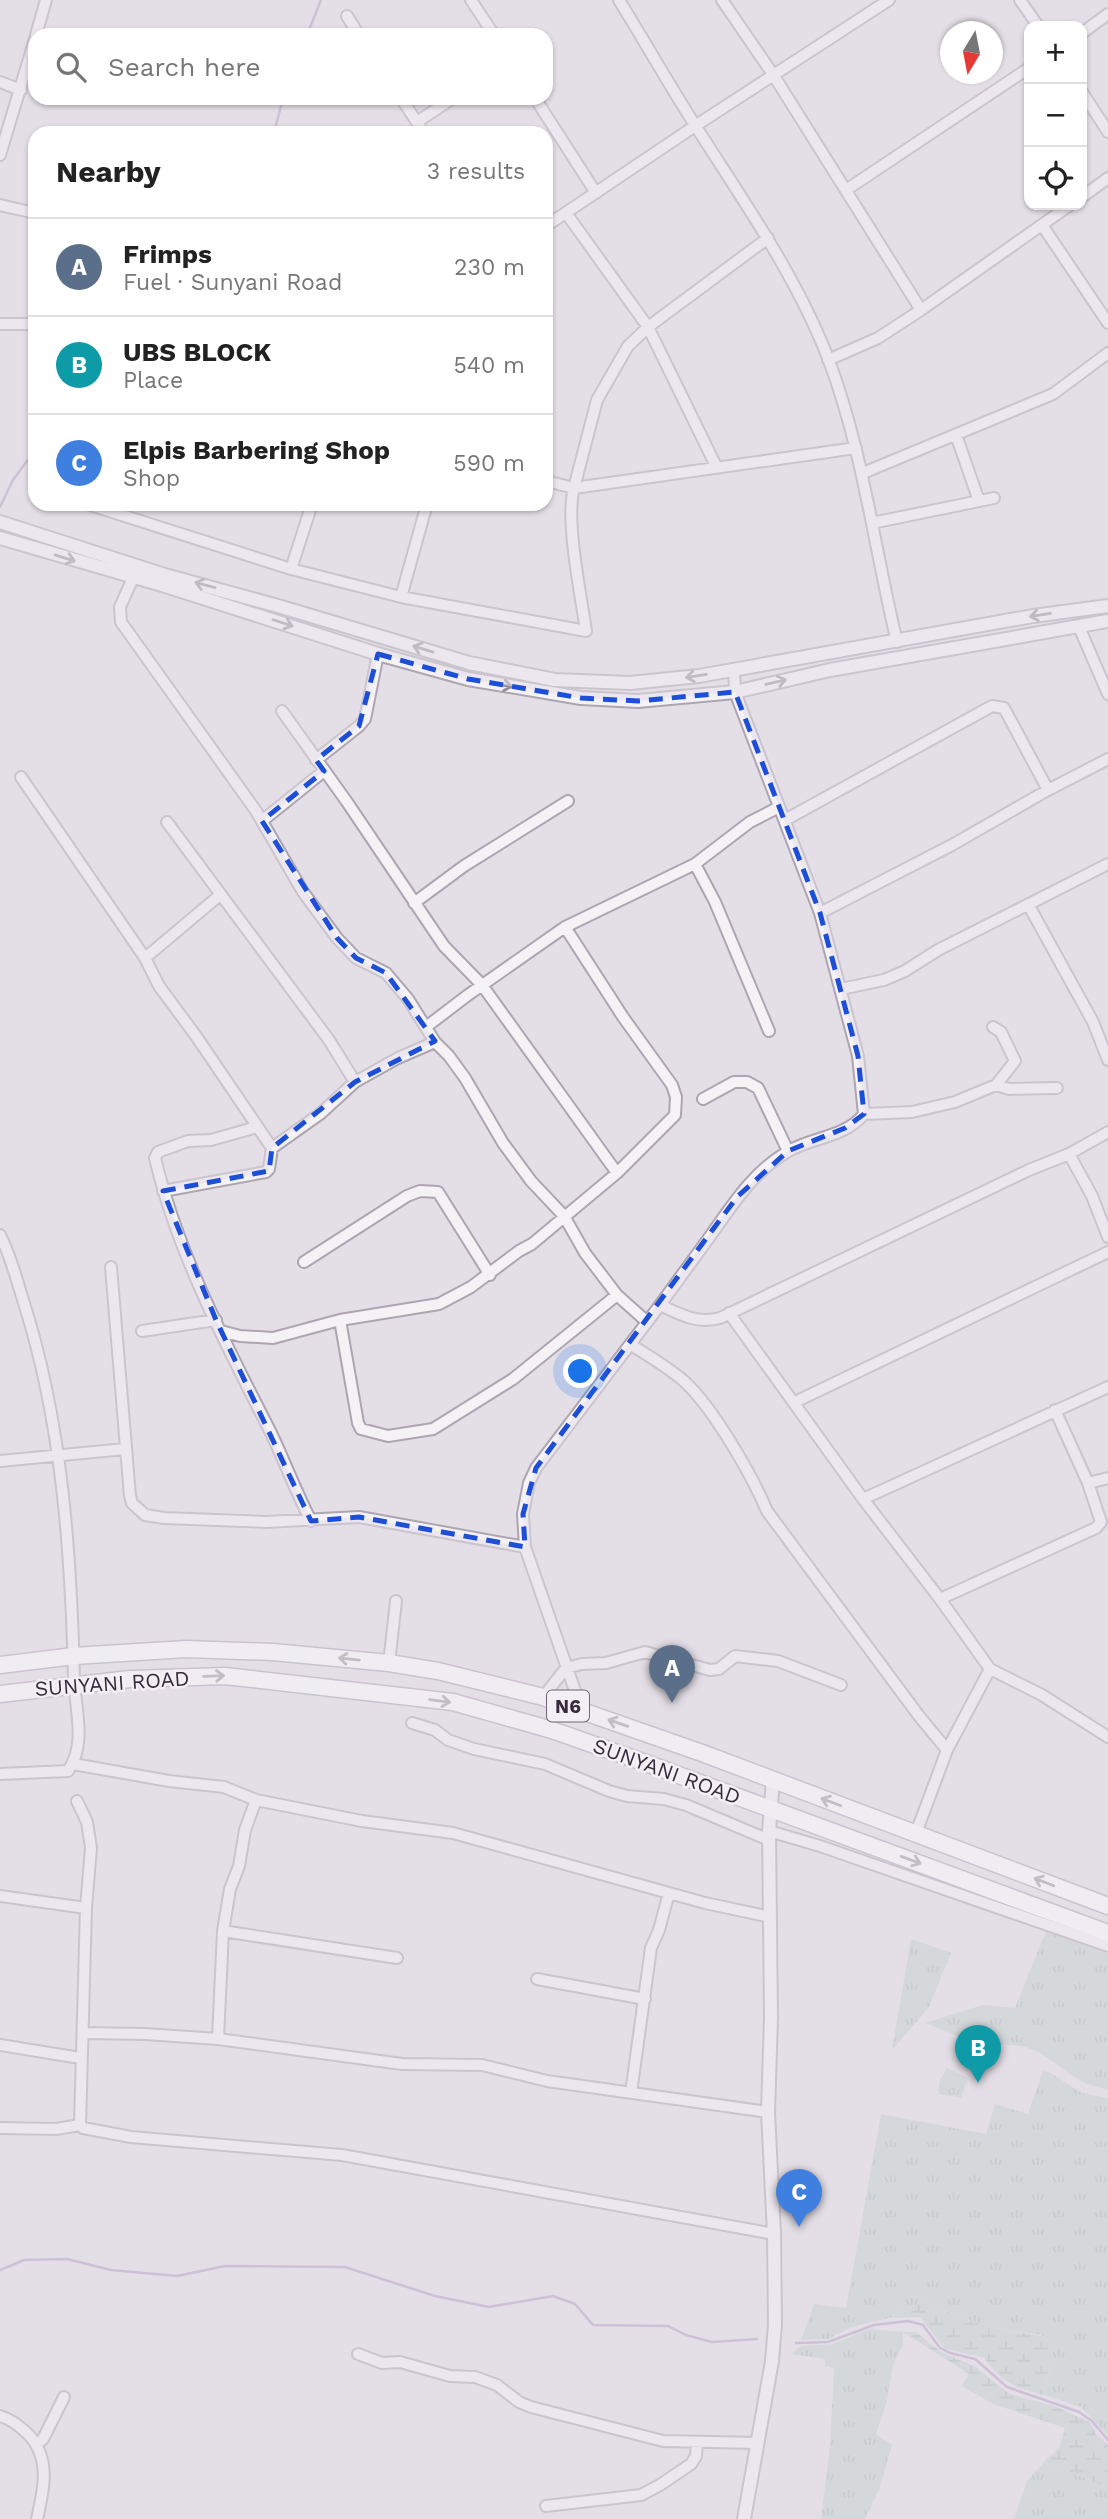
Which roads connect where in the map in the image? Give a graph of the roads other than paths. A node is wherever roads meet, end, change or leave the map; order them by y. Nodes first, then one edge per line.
1 (46, 0) edge
2 (471, 0) edge
3 (619, 0) edge
4 (722, 0) edge
5 (890, 0) edge
6 (1020, 0) edge
7 (1108, 15) edge
8 (347, 16) dead end
9 (1035, 21) edge
10 (38, 28) edge
11 (355, 28) edge
12 (489, 28) edge
13 (1087, 30) edge
14 (28, 65) edge
15 (1024, 71) edge
16 (774, 76) junction
17 (0, 82) edge
18 (21, 90) junction
19 (1087, 100) edge
20 (406, 105) edge
21 (442, 105) edge
22 (539, 105) edge
23 (417, 122) junction
24 (420, 126) edge
25 (553, 126) edge
26 (553, 126) edge
27 (695, 126) junction
28 (1108, 132) edge
29 (0, 155) edge
30 (1108, 178) edge
31 (846, 190) junction
32 (596, 193) junction
33 (1087, 193) edge
34 (0, 205) edge
35 (1063, 210) edge
36 (28, 211) edge
37 (566, 213) junction
38 (553, 221) edge
39 (1042, 226) junction
40 (768, 237) junction
41 (921, 310) junction
42 (1108, 323) edge
43 (0, 324) edge
44 (28, 324) edge
45 (648, 327) junction
46 (1108, 353) edge
47 (828, 360) junction
48 (956, 435) junction
49 (856, 448) junction
50 (716, 466) junction
51 (863, 473) junction
52 (553, 483) edge
53 (574, 488) junction
54 (994, 498) dead end
55 (979, 501) junction
56 (109, 511) edge
57 (310, 511) edge
58 (425, 511) edge
59 (0, 522) edge
60 (872, 523) junction
61 (0, 538) edge
62 (292, 569) junction
63 (133, 578) junction
64 (401, 597) junction
65 (1108, 606) edge
66 (1108, 621) edge
67 (1079, 626) junction
68 (897, 642) junction
69 (378, 654) junction
70 (734, 669) junction
71 (735, 692) junction
72 (1108, 694) edge
73 (282, 711) dead end
74 (1108, 759) edge
75 (316, 760) junction
76 (324, 771) junction
77 (21, 777) dead end
78 (1048, 790) junction
79 (568, 801) dead end
80 (779, 807) junction
81 (785, 820) junction
82 (262, 821) junction
83 (167, 822) dead end
84 (695, 864) junction
85 (1108, 864) edge
86 (220, 895) junction
87 (414, 903) junction
88 (1030, 906) junction
89 (820, 913) junction
90 (565, 927) junction
91 (145, 958) junction
92 (482, 985) junction
93 (841, 989) junction
94 (426, 1027) junction
95 (993, 1027) dead end
96 (769, 1031) dead end
97 (435, 1042) junction
98 (1108, 1060) edge
99 (355, 1082) junction
100 (996, 1085) junction
101 (1057, 1088) dead end
102 (703, 1099) dead end
103 (864, 1114) junction
104 (257, 1127) junction
105 (1108, 1132) edge
106 (272, 1148) junction
107 (788, 1151) junction
108 (1069, 1154) junction
109 (617, 1173) junction
110 (163, 1191) junction
111 (564, 1216) junction
112 (0, 1235) edge
113 (1108, 1237) edge
114 (1108, 1252) edge
115 (304, 1262) dead end
116 (111, 1267) dead end
117 (490, 1275) junction
118 (617, 1295) junction
119 (660, 1305) junction
120 (729, 1313) junction
121 (340, 1320) junction
122 (646, 1321) junction
123 (218, 1326) junction
124 (142, 1332) dead end
125 (631, 1345) junction
126 (1108, 1387) edge
127 (795, 1402) junction
128 (1055, 1410) junction
129 (125, 1450) junction
130 (57, 1455) junction
131 (0, 1461) edge
132 (1108, 1478) edge
133 (1088, 1483) junction
134 (863, 1499) junction
135 (311, 1521) junction
136 (525, 1547) junction
137 (940, 1599) junction
138 (396, 1601) dead end
139 (74, 1656) junction
140 (389, 1663) junction
141 (0, 1665) edge
142 (566, 1668) junction
143 (990, 1669) junction
144 (74, 1684) junction
145 (841, 1685) dead end
146 (0, 1693) edge
147 (543, 1698) junction
148 (582, 1711) junction
149 (412, 1723) dead end
150 (1108, 1737) edge
151 (947, 1750) junction
152 (73, 1764) junction
153 (0, 1774) edge
154 (773, 1780) junction
155 (256, 1800) junction
156 (77, 1801) dead end
157 (771, 1809) junction
158 (916, 1833) junction
159 (769, 1835) junction
160 (669, 1893) junction
161 (0, 1896) edge
162 (1108, 1906) edge
163 (86, 1908) junction
164 (770, 1917) junction
165 (223, 1931) junction
166 (1108, 1933) edge
167 (1108, 1946) edge
168 (397, 1958) dead end
169 (537, 1979) dead end
170 (645, 1999) junction
171 (83, 2034) junction
172 (218, 2039) junction
173 (0, 2045) edge
174 (80, 2058) junction
175 (631, 2094) junction
176 (768, 2112) junction
177 (80, 2125) junction
178 (0, 2128) edge
179 (774, 2234) junction
180 (358, 2354) dead end
181 (64, 2397) dead end
182 (0, 2416) edge
183 (697, 2442) junction
184 (758, 2443) junction
185 (37, 2444) junction
186 (545, 2506) dead end
187 (37, 2519) edge
188 (744, 2519) edge

1 - 10 street
2 - 12 street
3 - 27 street
4 - 16 street
5 - 16 street
6 - 9 street
7 - 13 street
8 - 11 street
14 - 18 street
15 - 31 street
16 - 27 street
16 - 31 street
17 - 18 street
18 - 29 street
19 - 28 street
20 - 23 street
21 - 23 street
22 - 26 street
23 - 24 street
25 - 32 street
27 - 32 street
27 - 40 street
30 - 33 street
31 - 41 street
32 - 37 street
34 - 36 street
35 - 39 street
37 - 38 street
37 - 45 street
39 - 41 street
39 - 42 street
40 - 45 street
40 - 47 street
41 - 47 street
43 - 44 street
45 - 50 street
45 - 53 street
46 - 48 street
47 - 49 street
48 - 51 street
48 - 55 street
49 - 50 street
49 - 51 street
50 - 53 street
51 - 60 street
52 - 53 street
53 - 64 street
54 - 55 street
55 - 60 street
56 - 62 street
57 - 62 street
58 - 64 street
70 -> 59 street
60 - 68 street
61 -> 63 street
62 - 64 street
63 -> 69 street
63 - 82 street
65 -> 68 street
66 - 67 street
71 -> 67 street
67 - 72 street
68 - 70 street
69 -> 71 street
69 - 75 street
70 - 71 street
71 - 80 street
73 - 75 street
74 - 78 street
75 - 76 street
76 - 82 street
76 - 87 street
77 - 91 street
78 - 81 street
78 - 89 street
79 - 87 street
80 - 81 street
80 - 84 street
81 - 89 street
82 - 94 street
83 - 86 street
84 - 90 street
84 - 96 street
85 - 88 street
86 - 91 street
86 - 99 street
87 - 92 street
88 - 93 street
88 - 98 street
89 - 93 street
90 - 92 street
90 - 109 street
91 - 104 street
92 - 94 street
92 - 109 street
93 - 103 street
94 - 97 street
95 - 100 street
97 - 99 street
97 - 111 street
99 - 106 street
100 - 101 street
100 - 103 street
102 - 107 street
103 - 107 street
104 - 106 street
104 - 110 street
105 - 108 street
106 - 110 street
107 - 119 street
108 - 113 street
108 - 120 street
109 - 111 street
110 - 123 street
111 - 117 street
111 - 118 street
112 - 130 street
114 - 127 street
115 - 117 street
116 - 129 street
117 - 121 street
118 - 121 street
118 - 122 street
119 - 120 street
119 - 122 street
120 - 127 street
121 - 123 street
122 - 125 street
123 - 124 street
123 - 135 street
125 - 136 street
125 - 151 street
126 - 128 street
127 - 134 street
128 - 133 street
128 - 134 street
129 - 130 street
129 - 135 street
130 - 131 street
130 - 139 street
132 - 133 street
133 - 137 street
134 - 137 street
135 - 136 street
136 - 142 street
137 - 143 street
138 - 140 street
140 -> 139 main road, N6
139 - 141 main road, N6
139 - 144 street
140 - 147 main road, N6
142 - 145 street
142 - 147 street
142 - 148 street
143 - 150 street
143 - 151 street
144 - 146 main road, SUNYANI ROAD / N6
144 - 152 street
144 -> 157 main road, SUNYANI ROAD / N6
147 - 148 main road, N6
154 -> 148 main road, N6
149 - 159 street
151 - 158 street
152 - 153 street
152 - 155 street
154 - 157 street
158 -> 154 main road, N6
155 - 160 street
155 - 165 street
156 - 163 street
157 - 159 street
157 -> 166 main road, SUNYANI ROAD / N6
162 -> 158 main road, N6
159 - 164 street
159 - 167 street
160 - 164 street
160 - 170 street
161 - 163 street
163 - 171 street
164 - 176 street
165 - 168 street
165 - 172 street
169 - 170 street
170 - 175 street
171 - 172 street
171 - 174 street
172 - 175 street
173 - 174 street
174 - 177 street
175 - 176 street
176 - 179 street
177 - 178 street
177 - 179 street
179 - 184 street
180 - 183 street
181 - 185 street
182 - 185 street
183 - 184 street
183 - 186 street
184 - 188 street
185 - 187 street

